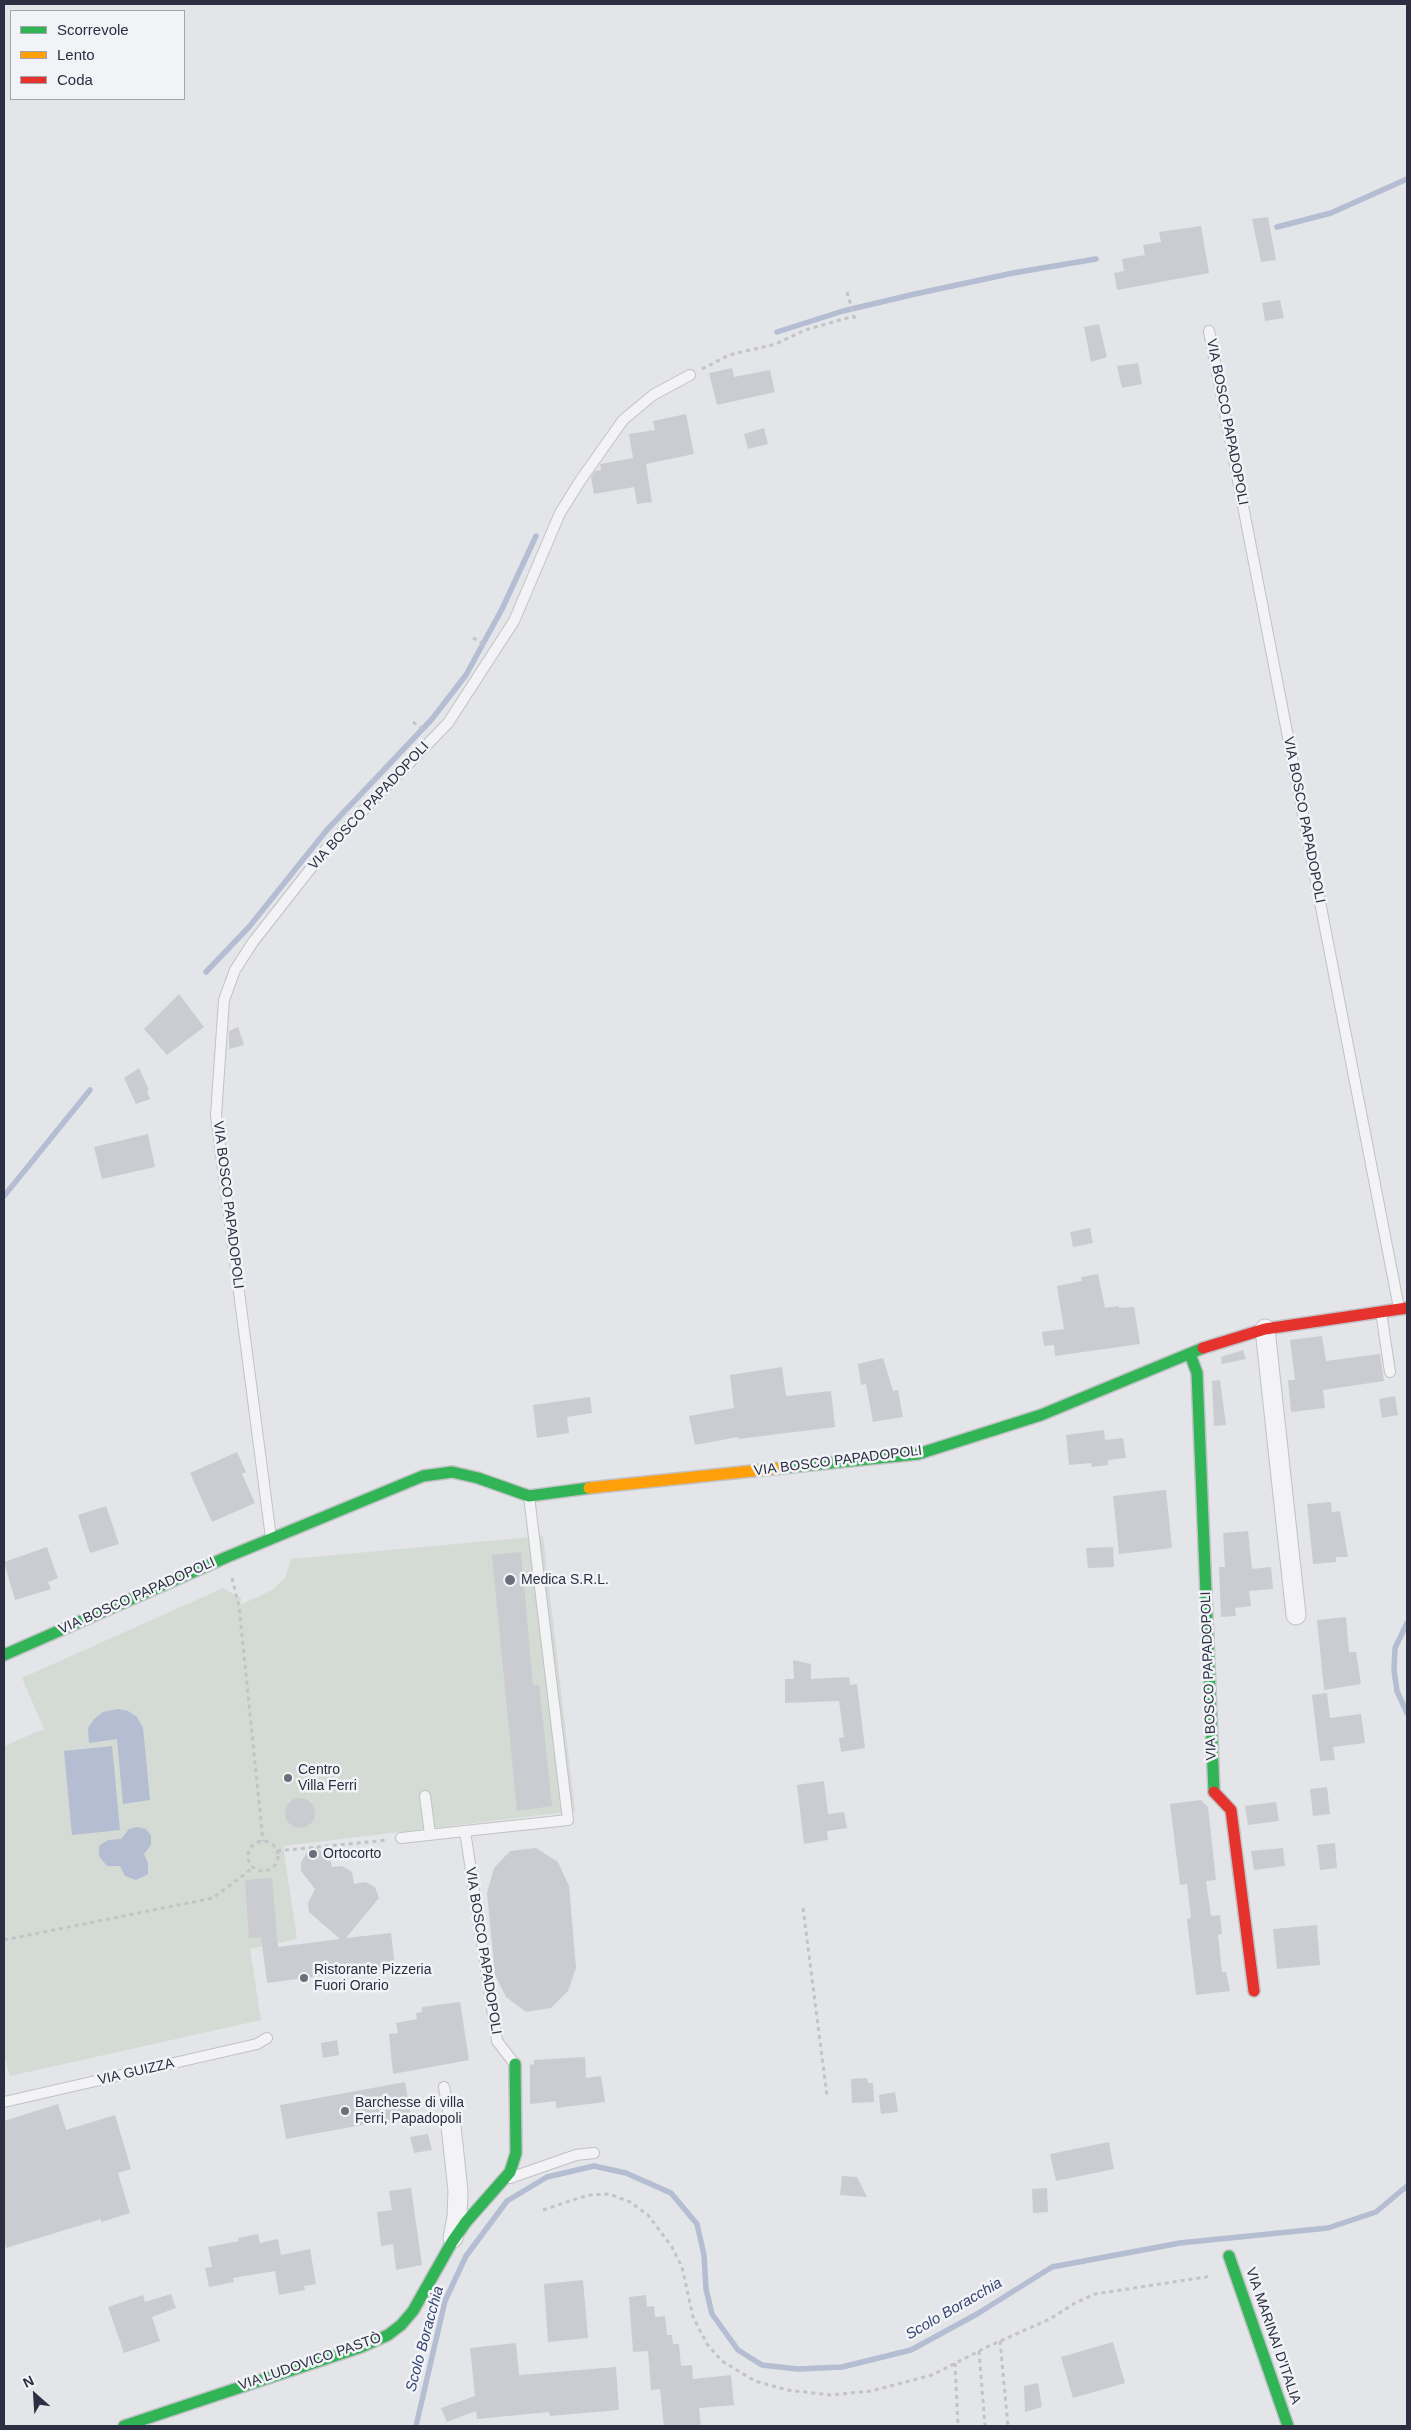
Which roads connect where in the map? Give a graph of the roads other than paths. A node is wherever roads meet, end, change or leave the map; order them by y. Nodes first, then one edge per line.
1 (1209, 331) dead end
2 (690, 375) road end
3 (1403, 1308) edge
4 (1381, 1311) junction
5 (1265, 1329) junction
6 (1190, 1354) junction
7 (1390, 1372) dead end
8 (529, 1496) junction
9 (271, 1539) junction
10 (1296, 1615) dead end
11 (4, 1656) edge
12 (425, 1796) dead end
13 (465, 1831) junction
14 (430, 1834) junction
15 (401, 1838) road end
16 (1254, 1991) dead end
17 (267, 2038) dead end
18 (515, 2064) joint
19 (444, 2087) dead end
20 (4, 2102) edge
21 (451, 2126) joint
22 (594, 2153) dead end
23 (502, 2181) junction
24 (452, 2242) junction
25 (1229, 2256) dead end
26 (124, 2426) edge
27 (1288, 2426) edge

1 - 3 lane, VIA BOSCO PAPADOPOLI
2 - 9 lane, VIA BOSCO PAPADOPOLI
3 - 4 street, VIA BOSCO PAPADOPOLI
4 - 5 street, VIA BOSCO PAPADOPOLI
4 - 7 lane
5 - 6 street, VIA BOSCO PAPADOPOLI
5 - 10 street
6 - 8 street, VIA BOSCO PAPADOPOLI
6 - 16 street, VIA BOSCO PAPADOPOLI
8 - 9 street, VIA BOSCO PAPADOPOLI
8 - 13 lane
9 - 11 street, VIA BOSCO PAPADOPOLI
12 - 14 lane
13 - 14 lane
13 - 18 lane, VIA BOSCO PAPADOPOLI
14 - 15 lane
17 - 20 lane, VIA GUIZZA
18 - 23 street, VIA LUDOVICO PASTÒ
19 - 21 lane
21 - 24 street, VIA LUDOVICO PASTÒ
22 - 23 lane
23 - 24 street, VIA LUDOVICO PASTÒ
24 - 26 street, VIA LUDOVICO PASTÒ
25 - 27 street, VIA MARINAI D'ITALIA

